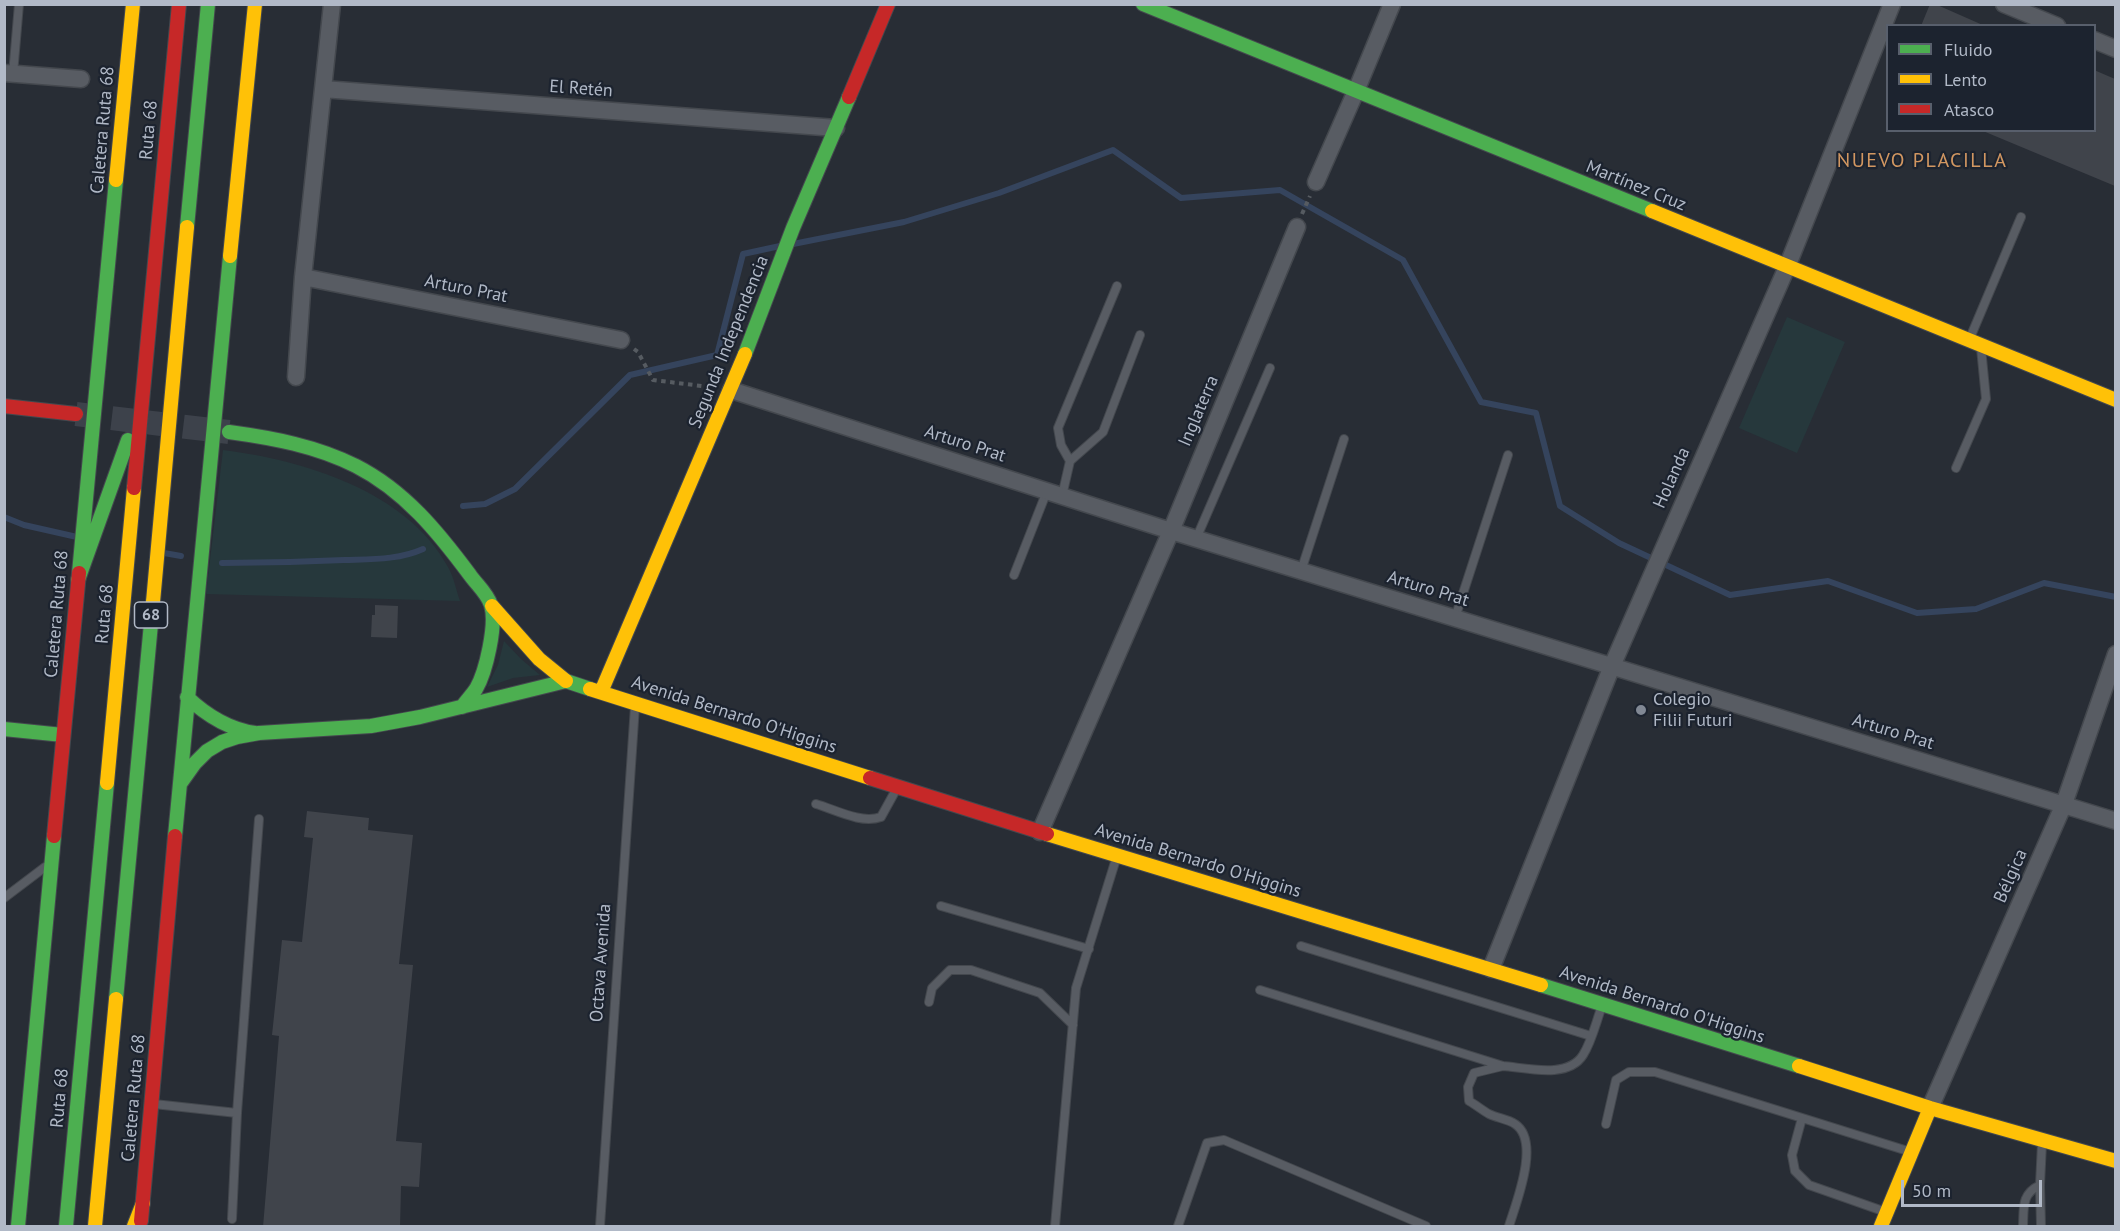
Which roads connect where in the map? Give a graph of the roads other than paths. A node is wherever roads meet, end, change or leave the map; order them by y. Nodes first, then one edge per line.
1 (19, 4) edge
2 (133, 4) edge
3 (179, 4) edge
4 (208, 4) edge
5 (255, 4) edge
6 (333, 4) edge
7 (888, 4) edge
8 (1143, 4) edge
9 (1392, 4) edge
10 (1892, 4) edge
11 (2004, 4) edge
12 (2052, 24) edge
13 (2096, 41) edge
14 (2115, 49) edge
15 (9, 74) edge
16 (81, 79) dead end
17 (323, 89) junction
18 (1356, 91) junction
19 (836, 128) junction
20 (1316, 182) road end
21 (2020, 217) dead end
22 (1297, 226) road end
23 (1787, 267) junction
24 (303, 277) junction
25 (1117, 286) dead end
26 (1140, 335) dead end
27 (621, 340) dead end
28 (1975, 344) junction
29 (1270, 368) dead end
30 (296, 377) dead end
31 (731, 390) junction
32 (142, 400) junction
33 (2115, 400) edge
34 (4, 406) edge
35 (76, 414) tunnel mouth
36 (229, 432) tunnel mouth
37 (1344, 439) dead end
38 (1508, 454) dead end
39 (1070, 461) junction
40 (1956, 468) dead end
41 (1054, 494) junction
42 (1171, 531) junction
43 (1196, 539) junction
44 (1301, 571) junction
45 (1014, 575) dead end
46 (78, 580) junction
47 (492, 606) junction
48 (1455, 618) junction
49 (2115, 654) edge
50 (1612, 666) junction
51 (566, 681) junction
52 (601, 692) junction
53 (187, 697) junction
54 (635, 703) junction
55 (462, 707) junction
56 (4, 729) edge
57 (263, 734) junction
58 (63, 735) junction
59 (180, 784) junction
60 (898, 786) junction
61 (816, 804) dead end
62 (2064, 804) junction
63 (259, 819) dead end
64 (2115, 821) edge
65 (1040, 832) junction
66 (1117, 856) junction
67 (51, 863) junction
68 (4, 898) edge
69 (941, 906) dead end
70 (1301, 946) dead end
71 (1089, 949) junction
72 (1491, 969) junction
73 (1260, 990) dead end
74 (929, 1002) dead end
75 (1602, 1006) junction
76 (1073, 1025) junction
77 (1591, 1036) junction
78 (1503, 1066) junction
79 (151, 1104) junction
80 (1930, 1108) junction
81 (237, 1113) junction
82 (1802, 1118) junction
83 (1606, 1124) dead end
84 (2042, 1140) junction
85 (1912, 1152) junction
86 (2115, 1161) edge
87 (2040, 1185) junction
88 (143, 1203) junction
89 (1887, 1212) junction
90 (232, 1219) dead end
91 (18, 1227) edge
92 (66, 1227) edge
93 (95, 1227) edge
94 (134, 1227) edge
95 (141, 1227) edge
96 (600, 1227) edge
97 (1056, 1227) edge
98 (1178, 1227) edge
99 (1426, 1227) edge
100 (1509, 1227) edge
101 (1881, 1227) edge
102 (2023, 1227) edge
103 (2041, 1227) edge

1 - 15 lane
2 - 46 main road, Caletera Ruta 68
3 - 32 main road, Ruta 68 / 68
4 - 93 main road, 68
5 - 53 main road, Caletera Ruta 68
6 - 17 street
7 - 19 main road, Segunda Independencia
8 - 18 main road, Martínez Cruz
9 - 18 street
10 - 23 street, Holanda
11 - 12 street
13 - 14 street
15 - 16 street
17 - 19 street, El Retén
17 - 24 street
18 - 20 street
18 - 23 main road, Martínez Cruz
19 - 31 main road, Segunda Independencia
21 - 28 lane
22 - 42 street, Inglaterra
23 - 28 main road, Martínez Cruz
23 - 50 street, Holanda
24 - 27 street, Arturo Prat
24 - 30 street
25 - 39 lane
26 - 39 lane
28 - 33 main road, Martínez Cruz
28 - 40 lane
29 - 43 lane
31 - 41 street, Arturo Prat
31 - 52 main road, Segunda Independencia
32 - 46 main road
32 - 92 main road, Ruta 68 / 68
34 - 35 main road
36 - 47 main road
37 - 44 lane
38 - 48 lane
39 - 41 lane
41 - 42 street, Arturo Prat
41 - 45 lane
42 - 43 street, Arturo Prat
42 - 65 street, Inglaterra
43 - 44 street, Arturo Prat
44 - 48 street, Arturo Prat
46 - 58 main road, Caletera Ruta 68
47 - 51 main road
47 - 55 main road
48 - 50 street, Arturo Prat
49 - 62 street, Bélgica
50 - 62 street, Arturo Prat
50 - 72 street, Holanda
51 - 52 main road, Avenida Bernardo O'Higgins
51 - 55 main road, Avenida Bernardo O'Higgins
52 - 54 main road, Avenida Bernardo O'Higgins
53 - 57 main road, Avenida Bernardo O'Higgins
53 - 59 main road, Caletera Ruta 68
54 - 60 main road, Avenida Bernardo O'Higgins
54 - 96 lane, Octava Avenida
55 - 57 main road, Avenida Bernardo O'Higgins
56 - 58 main road
57 - 59 main road, Avenida Bernardo O'Higgins
58 - 67 main road, Caletera Ruta 68
59 - 79 main road, Caletera Ruta 68
60 - 61 lane
60 - 65 main road, Avenida Bernardo O'Higgins
62 - 64 street, Arturo Prat
62 - 80 street, Bélgica
63 - 81 lane
65 - 66 main road, Avenida Bernardo O'Higgins
66 - 71 lane
66 - 72 main road, Avenida Bernardo O'Higgins
67 - 68 lane
67 - 91 main road, Caletera Ruta 68
69 - 71 lane
70 - 77 lane
71 - 76 lane
72 - 75 main road, Avenida Bernardo O'Higgins
73 - 78 lane
74 - 76 lane
75 - 77 lane
75 - 80 main road, Avenida Bernardo O'Higgins
76 - 97 lane
77 - 78 lane
78 - 100 lane
79 - 81 lane
79 - 88 main road, Caletera Ruta 68
80 - 84 main road, Avenida Bernardo O'Higgins
80 - 85 main road
81 - 90 lane
82 - 83 lane
82 - 85 lane
82 - 89 lane
84 - 86 main road, Avenida Bernardo O'Higgins
84 - 87 lane
85 - 89 main road
87 - 102 lane
87 - 103 lane
88 - 94 main road
88 - 95 main road, Caletera Ruta 68
89 - 101 main road
98 - 99 lane

